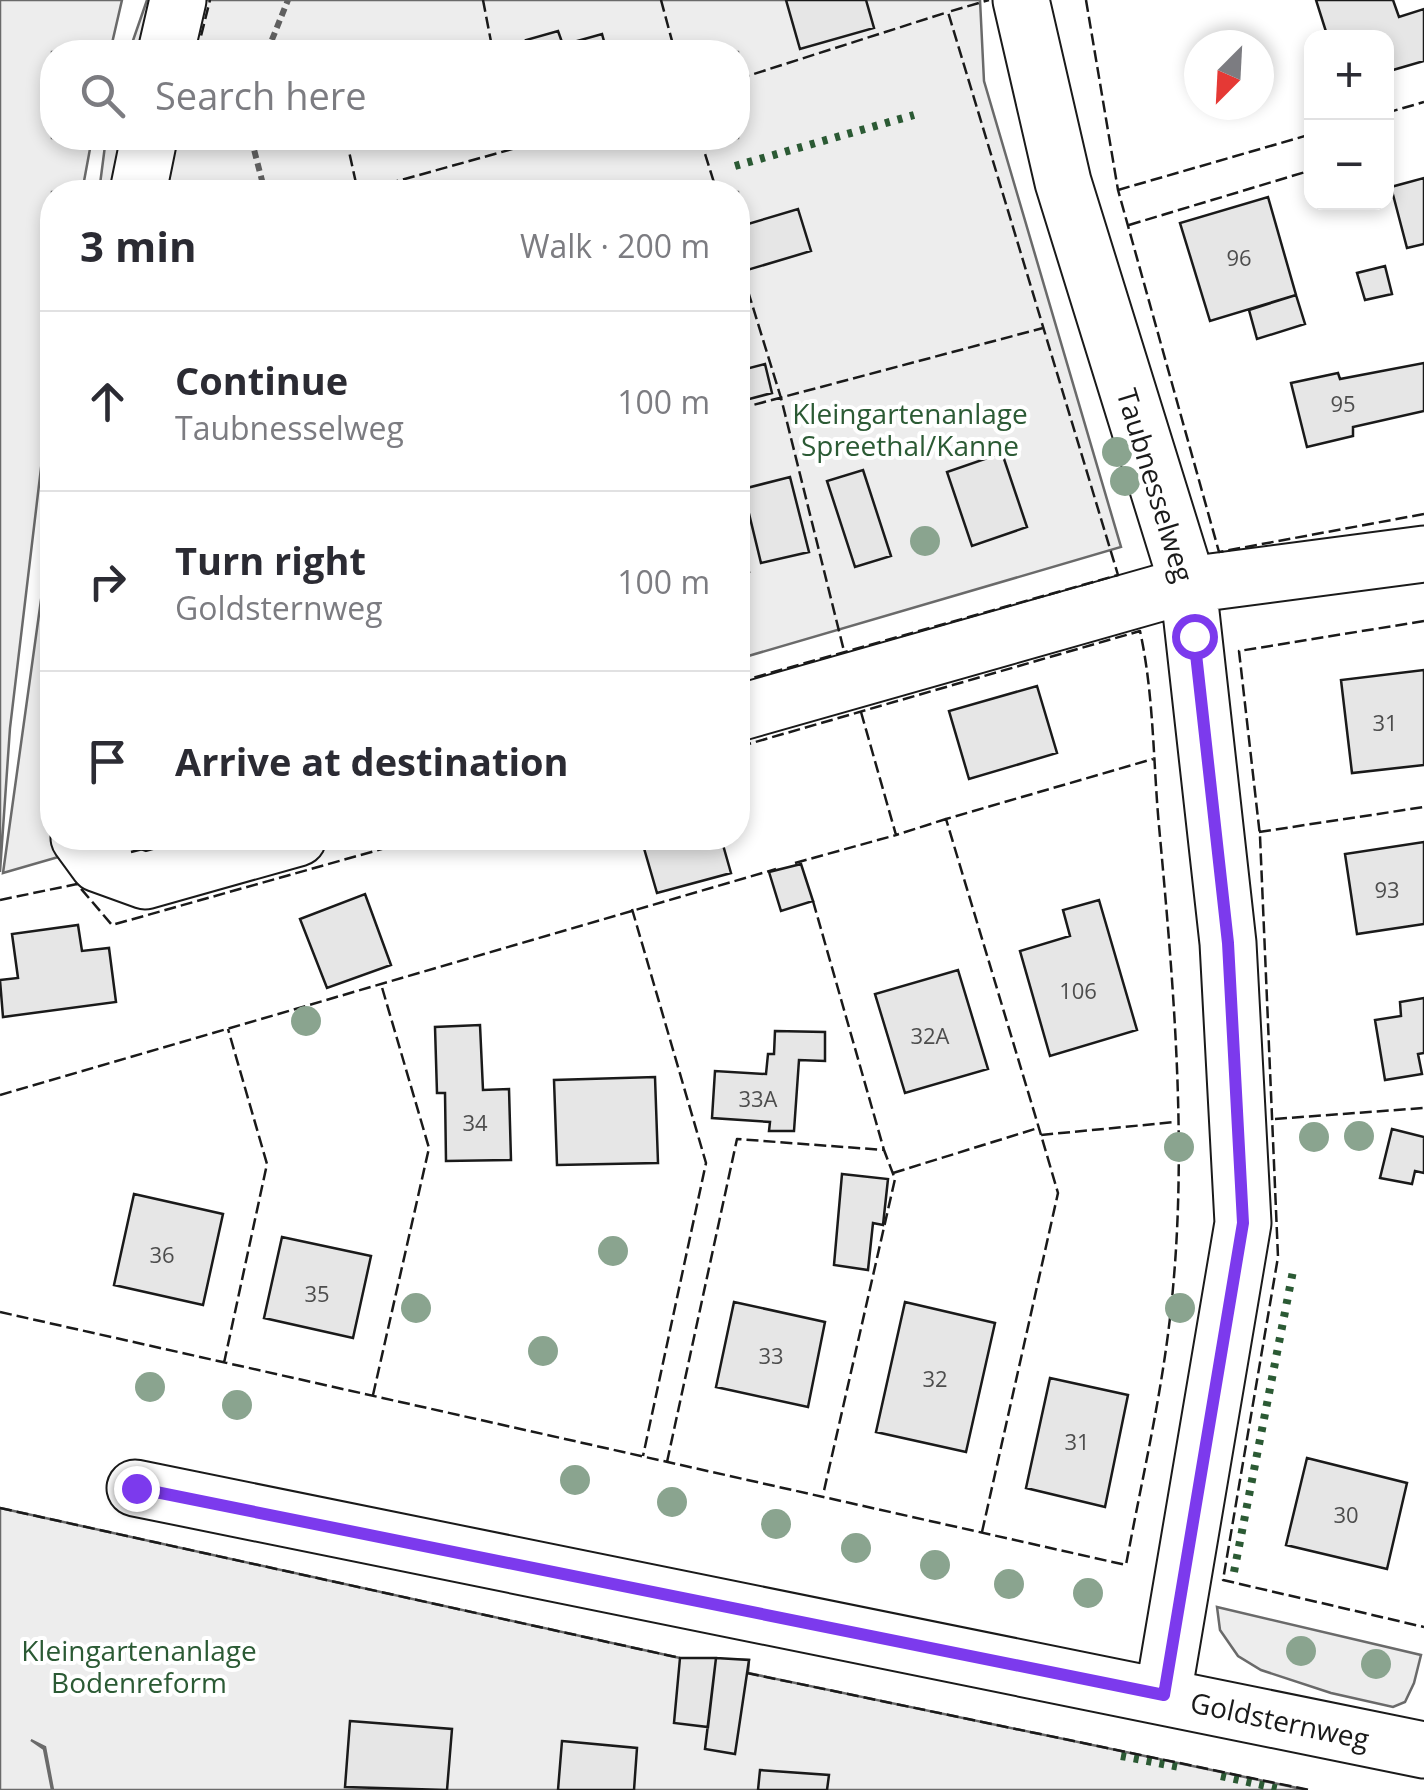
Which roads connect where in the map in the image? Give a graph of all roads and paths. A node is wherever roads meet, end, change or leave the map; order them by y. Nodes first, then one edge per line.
1 (178, 0) edge
2 (288, 0) edge
3 (1021, 0) edge
4 (169, 40) edge
5 (272, 40) edge
6 (147, 150) edge
7 (254, 150) edge
8 (140, 180) edge
9 (262, 180) edge
10 (1424, 554) edge
11 (1188, 584) junction
12 (750, 710) edge
13 (88, 850) edge
14 (255, 850) edge
15 (136, 1488) dead end
16 (1164, 1695) junction
17 (1424, 1750) edge

1 - 4 street
2 - 5 path
3 - 11 street, Taubnesselweg
6 - 8 street
7 - 9 path
10 - 11 street
11 - 12 street
11 - 16 street, Taubnesselweg
13 - 14 street
15 - 16 street, Goldsternweg
16 - 17 street, Goldsternweg

